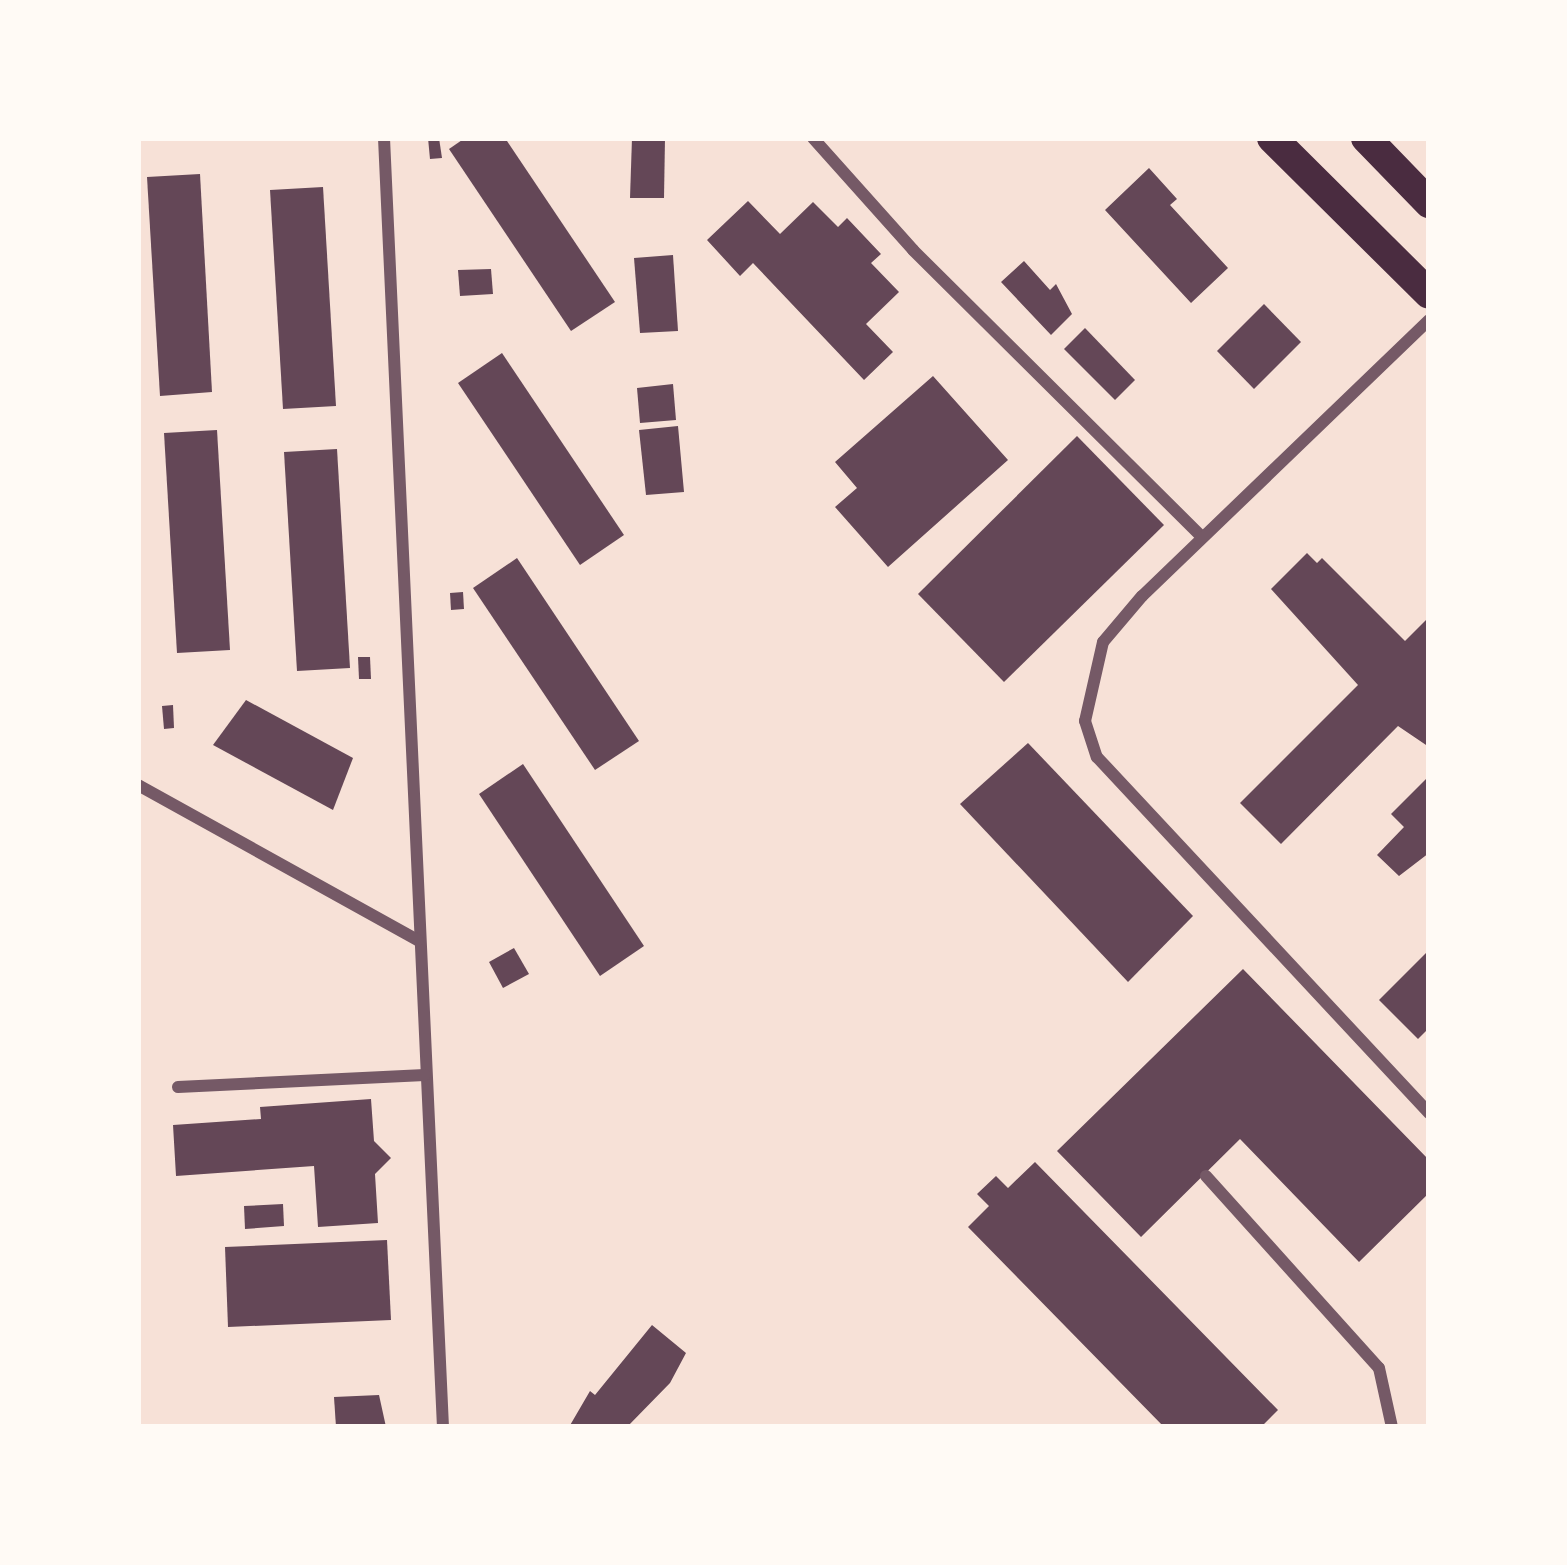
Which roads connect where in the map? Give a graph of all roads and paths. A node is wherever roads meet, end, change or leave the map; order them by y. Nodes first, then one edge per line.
1 (384, 138) edge
2 (812, 138) edge
3 (1272, 138) edge
4 (1366, 138) edge
5 (1429, 202) edge
6 (1429, 293) edge
7 (1429, 320) edge
8 (1199, 534) junction
9 (138, 785) edge
10 (418, 940) junction
11 (425, 1075) junction
12 (178, 1087) dead end
13 (1429, 1113) edge
14 (1206, 1176) dead end
15 (443, 1427) edge
16 (1393, 1427) edge

1 - 10 street
2 - 8 street
3 - 6 main road
4 - 5 main road
7 - 8 street
8 - 13 street
9 - 10 street
10 - 11 street
11 - 12 street
11 - 15 street
14 - 16 street

